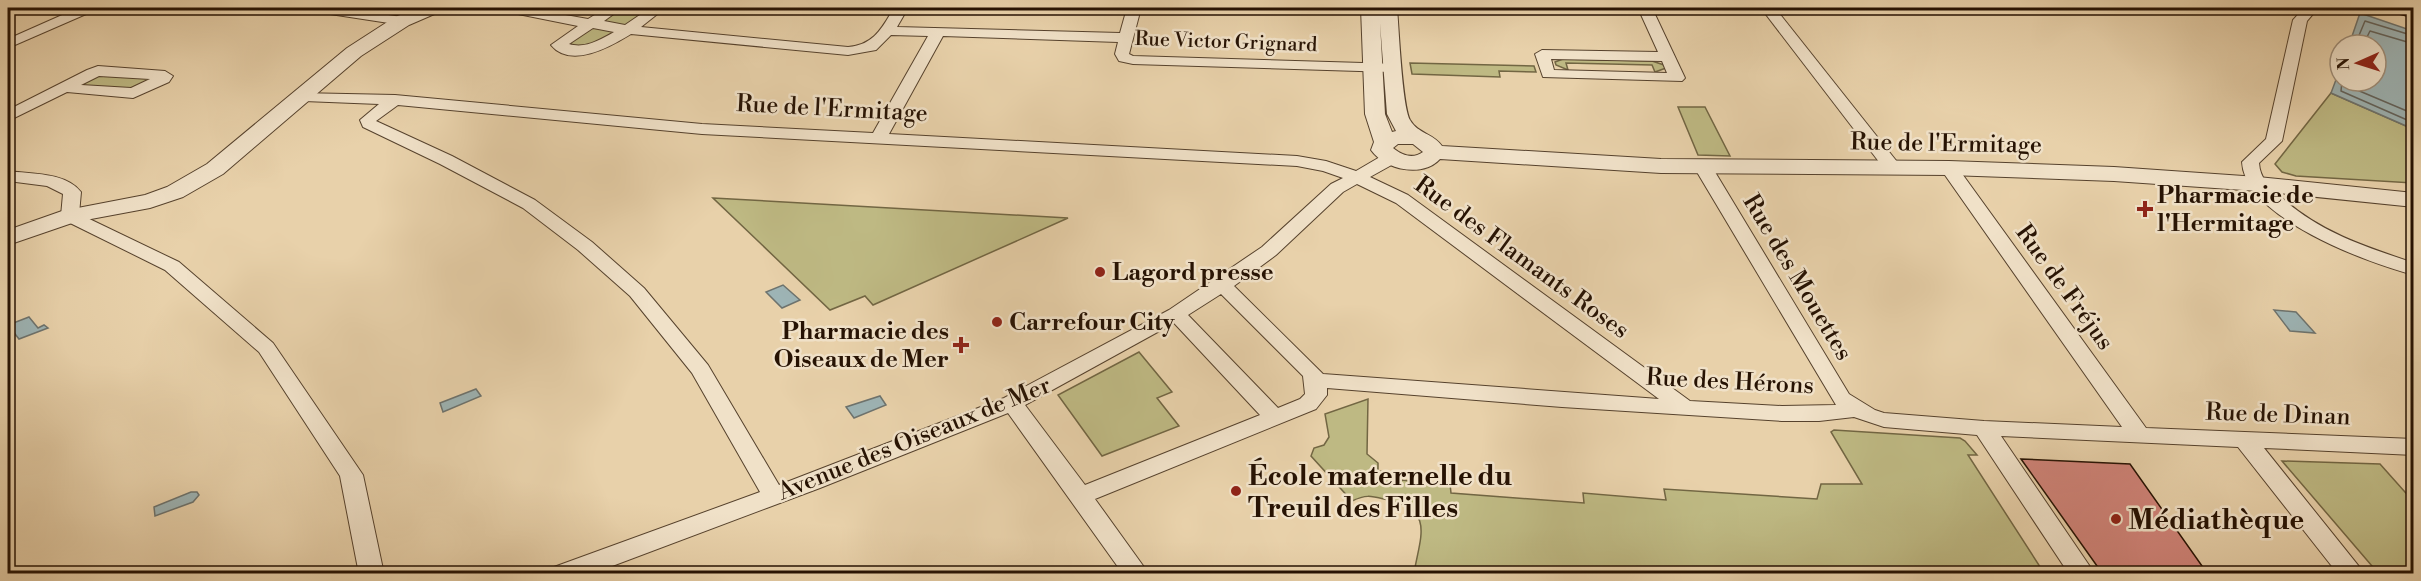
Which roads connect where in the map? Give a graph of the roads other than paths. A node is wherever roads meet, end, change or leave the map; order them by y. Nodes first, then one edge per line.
1 (88, 8) edge
2 (317, 8) edge
3 (433, 8) edge
4 (508, 8) edge
5 (615, 8) edge
6 (658, 8) edge
7 (901, 8) edge
8 (1134, 8) edge
9 (1370, 8) edge
10 (1388, 8) edge
11 (1645, 8) edge
12 (1768, 8) edge
13 (2311, 8) edge
14 (2406, 8) edge
15 (2414, 10) edge
16 (402, 21) junction
17 (591, 22) junction
18 (626, 29) junction
19 (887, 31) junction
20 (8, 32) edge
21 (938, 32) junction
22 (29, 34) junction
23 (1126, 38) junction
24 (8, 44) edge
25 (1668, 57) junction
26 (1382, 67) junction
27 (71, 84) junction
28 (304, 96) junction
29 (395, 100) junction
30 (8, 116) edge
31 (879, 137) junction
32 (1413, 137) junction
33 (1388, 150) junction
34 (1434, 152) junction
35 (1703, 167) junction
36 (1892, 167) junction
37 (1948, 168) junction
38 (8, 176) edge
39 (1355, 176) junction
40 (2258, 184) junction
41 (2414, 200) edge
42 (70, 216) junction
43 (8, 238) edge
44 (2414, 269) edge
45 (1222, 285) junction
46 (1176, 314) junction
47 (1316, 380) junction
48 (1366, 384) junction
49 (1012, 403) junction
50 (1308, 404) junction
51 (1684, 407) junction
52 (1855, 410) junction
53 (1275, 418) junction
54 (1984, 428) junction
55 (2140, 435) junction
56 (2245, 440) junction
57 (2414, 447) edge
58 (774, 496) junction
59 (1081, 496) junction
60 (372, 573) edge
61 (563, 573) edge
62 (1137, 573) edge
63 (2083, 573) edge
64 (2353, 573) edge

1 - 22 street
2 - 16 street
3 - 16 street
4 - 17 street
5 - 17 street
6 - 18 street
7 - 19 street
8 - 23 street
9 - 26 street
10 - 26 street
11 - 25 street
12 - 36 street
13 - 40 street
14 - 15 highway
16 - 28 street
17 - 18 street
17 - 18 street
18 - 19 street
19 - 21 street, Rue Victor Grignard
20 - 22 street
21 - 23 street, Rue Victor Grignard
21 - 31 street
22 - 24 street
23 - 26 street, Rue Victor Grignard
25 - 25 street
26 - 32 street
26 - 33 street
27 - 27 street
27 - 30 street
28 - 29 street, Rue de l'Ermitage
28 - 42 street
29 - 31 street, Rue de l'Ermitage
29 - 58 street
31 - 39 street, Rue de l'Ermitage
32 - 33 street
32 - 34 street
33 - 34 street
33 - 39 street, Avenue des Oiseaux de Mer
34 - 35 street, Rue de l'Ermitage
35 - 36 street, Rue de l'Ermitage
35 - 52 street, Rue des Mouettes
36 - 37 street, Rue de l'Ermitage
37 - 40 street, Rue de l'Ermitage
37 - 55 street, Rue de Fréjus
38 - 42 street
39 - 45 street, Avenue des Oiseaux de Mer
39 - 51 street, Rue des Flamants Roses
40 - 41 street, Rue de l'Ermitage
40 - 44 street
42 - 43 street
42 - 60 street
45 - 46 street, Avenue des Oiseaux de Mer
45 - 47 street
46 - 49 street, Avenue des Oiseaux de Mer
46 - 53 street
47 - 48 street, Rue des Hérons
47 - 50 street
48 - 50 street
48 - 51 street, Rue des Hérons
49 - 58 street, Avenue des Oiseaux de Mer
49 - 59 street
50 - 53 street
51 - 52 street, Rue des Hérons
52 - 54 street, Rue des Hérons
53 - 59 street
54 - 55 street, Rue des Hérons
54 - 63 street
55 - 56 street, Rue de Dinan
56 - 57 street, Rue de Dinan
56 - 64 street
58 - 61 street, Avenue des Oiseaux de Mer
59 - 62 street

